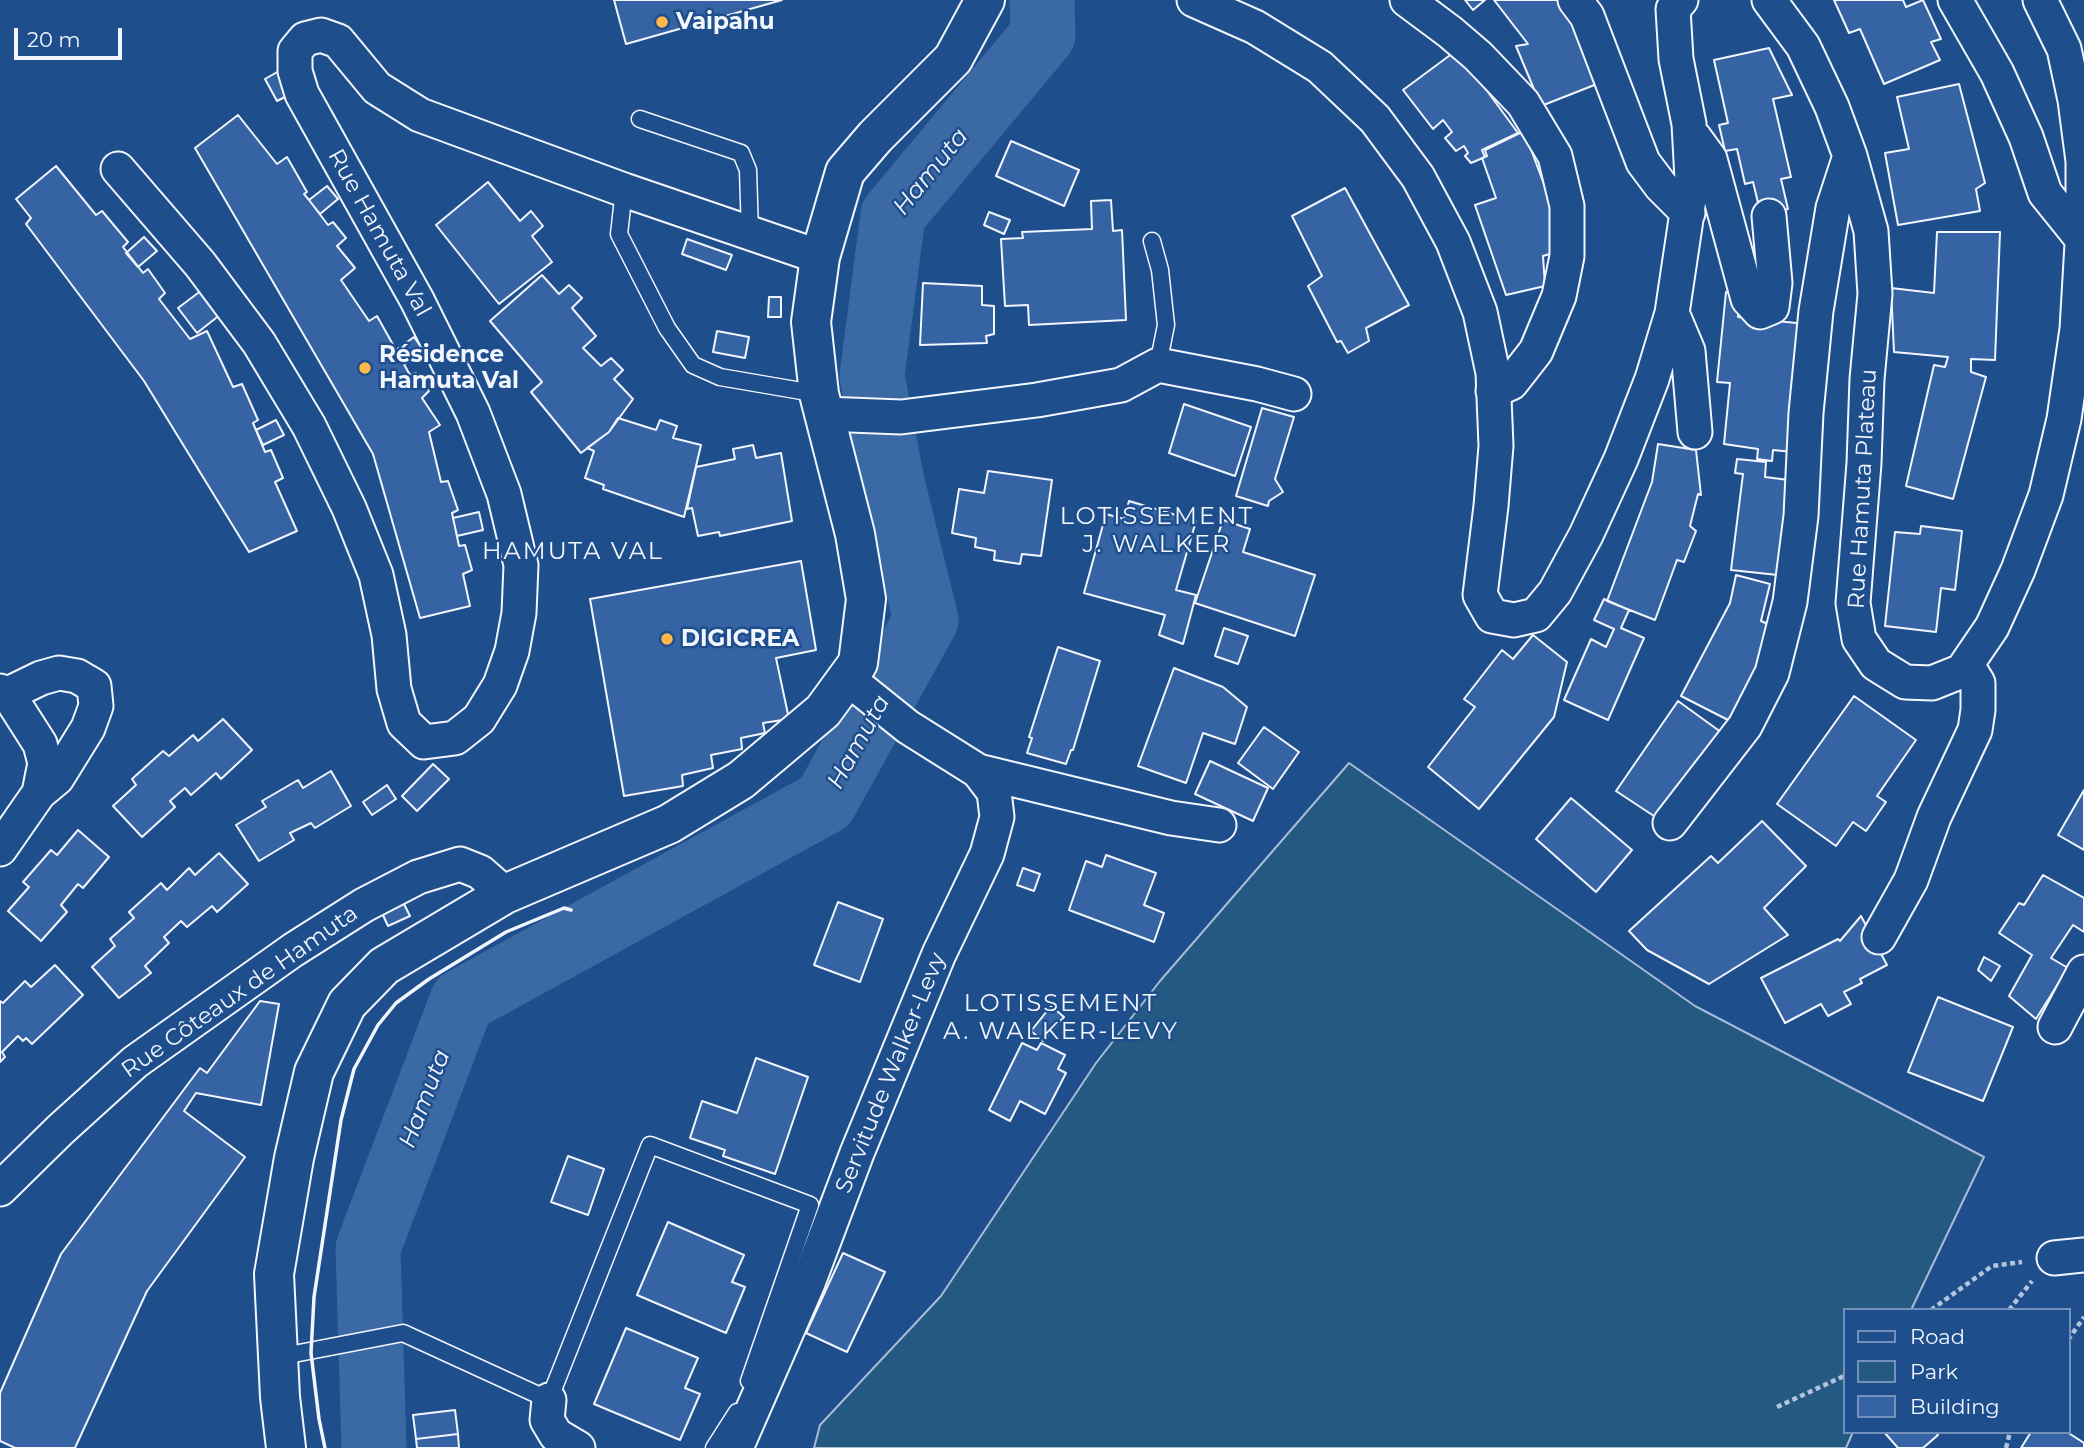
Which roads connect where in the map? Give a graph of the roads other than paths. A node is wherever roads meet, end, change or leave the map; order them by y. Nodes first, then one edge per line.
1 (985, 0) edge
2 (1194, 0) edge
3 (1408, 0) edge
4 (1574, 0) edge
5 (1681, 0) edge
6 (1769, 0) edge
7 (1955, 0) edge
8 (2040, 0) edge
9 (640, 119) dead end
10 (1690, 131) junction
11 (1850, 156) junction
12 (118, 169) dead end
13 (624, 190) junction
14 (1688, 213) junction
15 (1769, 216) dead end
16 (750, 234) junction
17 (2082, 239) junction
18 (1152, 241) dead end
19 (820, 257) junction
20 (1672, 313) junction
21 (1158, 365) junction
22 (1493, 391) junction
23 (1294, 394) dead end
24 (830, 408) junction
25 (1695, 432) dead end
26 (1967, 665) junction
27 (856, 685) junction
28 (4, 693) edge
29 (978, 771) junction
30 (38, 793) junction
31 (1670, 823) dead end
32 (1219, 825) dead end
33 (0, 849) edge
34 (505, 894) junction
35 (1879, 937) dead end
36 (2084, 972) edge
37 (2055, 1027) dead end
38 (0, 1189) edge
39 (278, 1357) junction
40 (549, 1399) junction
41 (286, 1448) edge
42 (578, 1448) edge
43 (715, 1448) edge
44 (737, 1448) edge

1 - 19 main road
2 - 22 street
3 - 22 street
4 - 14 street
5 - 10 street
6 - 11 street, Rue Hamuta Plateau
7 - 17 street
8 - 17 street, Rue Hamuta Plateau
9 - 16 lane
10 - 14 street
10 - 15 street
11 - 26 street, Rue Hamuta Plateau
11 - 31 street
12 - 13 street, Rue Hamuta Val
13 - 16 street, Rue Hamuta Val
13 - 24 lane
14 - 20 street
16 - 19 street, Rue Hamuta Val
17 - 26 street, Rue Hamuta Plateau
18 - 21 lane
19 - 24 main road
20 - 22 street
20 - 25 street
21 - 23 street
21 - 24 street
24 - 27 main road
26 - 35 street
27 - 29 street, Servitude Walker-Levy
27 - 34 main road
28 - 30 street
28 - 30 street
29 - 32 street
29 - 44 street, Servitude Walker-Levy
30 - 33 street
34 - 38 street, Rue Côteaux de Hamuta
34 - 39 main road
36 - 37 street
39 - 40 lane
39 - 41 main road
40 - 42 street
40 - 43 lane

